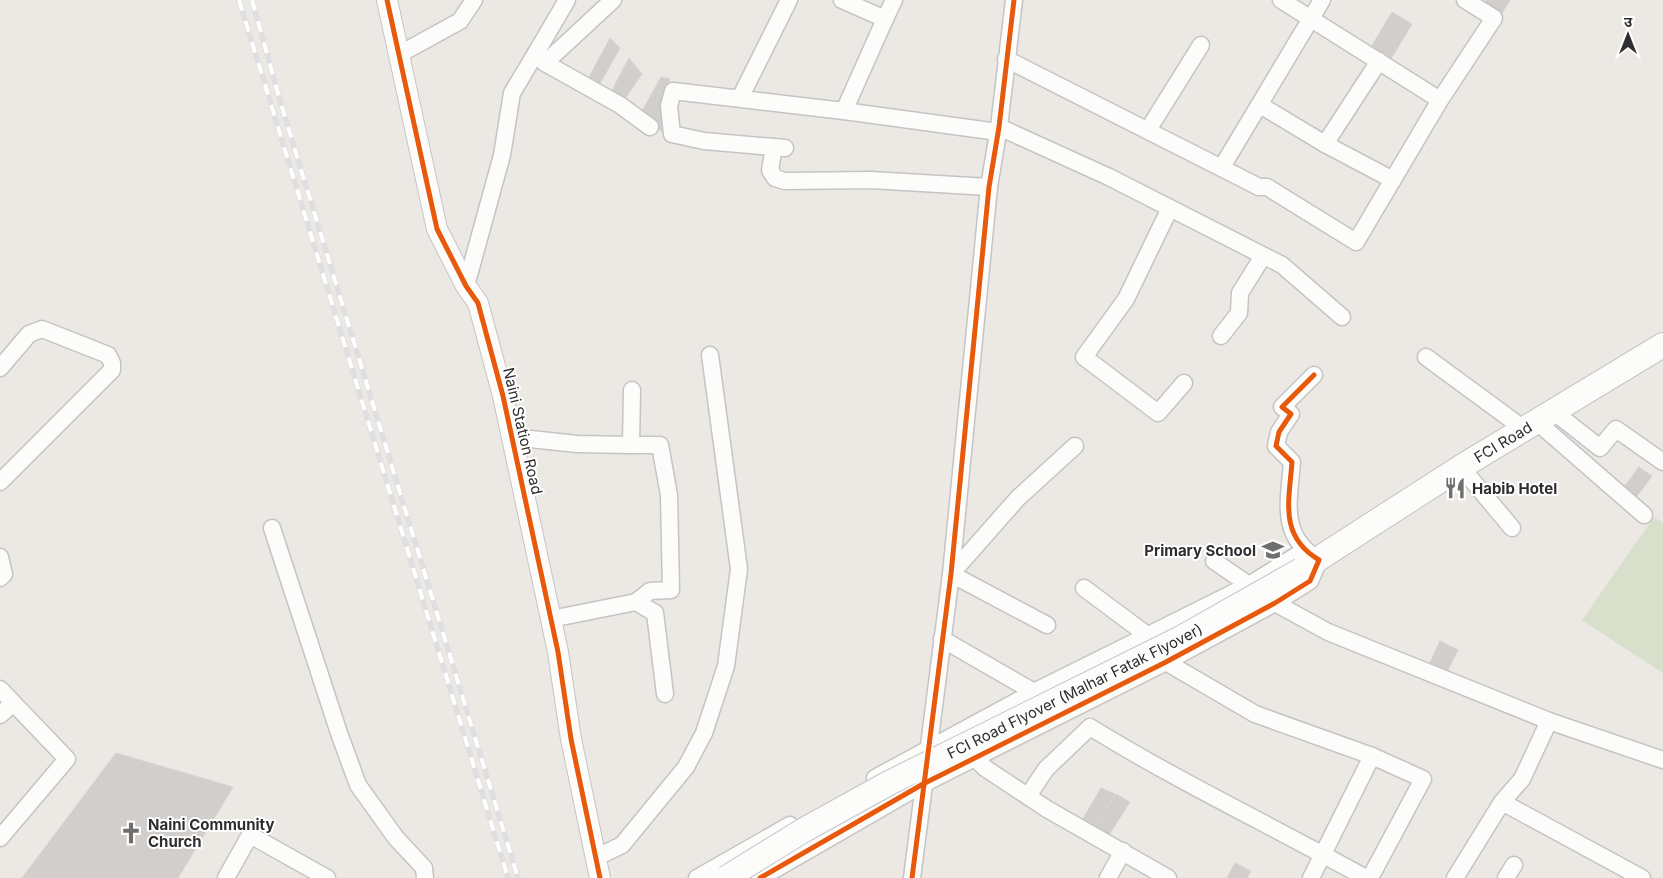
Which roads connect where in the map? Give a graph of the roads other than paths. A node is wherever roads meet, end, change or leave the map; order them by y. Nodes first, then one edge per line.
1 (387, 0) edge
2 (474, 0) edge
3 (567, 0) edge
4 (613, 0) edge
5 (789, 0) edge
6 (842, 0) edge
7 (894, 0) edge
8 (1014, 0) edge
9 (1281, 0) edge
10 (1322, 0) edge
11 (1465, 0) edge
12 (1312, 18) junction
13 (885, 19) junction
14 (1201, 45) dead end
15 (398, 54) junction
16 (540, 58) junction
17 (1006, 59) junction
18 (1379, 61) junction
19 (740, 98) junction
20 (1440, 100) junction
21 (1260, 105) junction
22 (844, 111) junction
23 (650, 127) dead end
24 (999, 130) junction
25 (1148, 130) junction
26 (1325, 144) junction
27 (1222, 167) junction
28 (1393, 180) junction
29 (989, 187) junction
30 (1170, 208) junction
31 (1263, 256) junction
32 (466, 286) junction
33 (1342, 317) dead end
34 (1221, 336) dead end
35 (1663, 345) edge
36 (710, 355) dead end
37 (1426, 357) dead end
38 (0, 368) edge
39 (1314, 375) dead end
40 (1184, 383) dead end
41 (632, 390) dead end
42 (1538, 420) junction
43 (512, 437) junction
44 (631, 445) junction
45 (1075, 446) dead end
46 (1663, 462) edge
47 (1461, 468) junction
48 (0, 482) edge
49 (1644, 515) dead end
50 (272, 528) dead end
51 (1512, 528) dead end
52 (0, 557) edge
53 (1308, 560) junction
54 (1214, 561) dead end
55 (951, 574) junction
56 (0, 578) edge
57 (1249, 585) junction
58 (1084, 588) dead end
59 (636, 602) junction
60 (1275, 603) junction
61 (551, 619) junction
62 (1048, 625) dead end
63 (1147, 635) junction
64 (942, 639) junction
65 (1166, 662) junction
66 (0, 689) edge
67 (1034, 692) junction
68 (665, 694) dead end
69 (13, 702) junction
70 (0, 715) edge
71 (1549, 721) junction
72 (928, 748) junction
73 (1372, 756) junction
74 (975, 758) junction
75 (1663, 760) edge
76 (923, 784) junction
77 (1028, 796) junction
78 (1502, 802) junction
79 (0, 838) edge
80 (1123, 851) junction
81 (1324, 855) junction
82 (595, 858) junction
83 (226, 878) edge
84 (327, 878) edge
85 (425, 878) edge
86 (600, 878) edge
87 (697, 878) edge
88 (726, 878) edge
89 (760, 878) edge
90 (912, 878) edge
91 (1108, 878) edge
92 (1168, 878) edge
93 (1311, 878) edge
94 (1368, 878) edge
95 (1455, 878) edge
96 (1642, 878) edge

1 - 15 street, Naini Station Road
2 - 15 street
3 - 16 street
4 - 16 street
5 - 19 street
6 - 13 street
7 - 13 street
8 - 17 street
9 - 12 street
10 - 12 street
11 - 20 street
12 - 18 street
12 - 21 street
13 - 22 street
14 - 25 street
15 - 32 street, Naini Station Road
16 - 23 street
16 - 32 street
17 - 24 street
17 - 25 street
18 - 20 street
18 - 26 street
19 - 22 street
19 - 29 street
20 - 28 street
21 - 26 street
21 - 27 street
22 - 24 street
24 - 29 street
24 - 30 street
25 - 27 street
26 - 28 street
27 - 28 street
29 - 55 street
30 - 31 street
30 - 40 street
31 - 33 street
31 - 34 street
32 - 43 street, Naini Station Road
35 - 42 main road, FCI Road
36 - 82 street
37 - 42 street
38 - 48 street
39 - 53 street
41 - 44 street
42 - 46 street
42 - 47 main road, FCI Road
42 - 49 street
43 - 44 street
43 - 61 street, Naini Station Road
44 - 59 street
45 - 55 street
47 - 51 street
47 - 53 main road, FCI Road
50 - 85 street
52 - 56 street
53 - 57 street
53 - 60 street
53 - 88 main road, FCI Road Flyover (Malhar Fatak Flyover), bridge
54 - 57 street
55 - 62 street
55 - 64 street
57 - 63 street
58 - 63 street
59 - 61 street
59 - 68 street
60 - 65 street
60 - 71 street
61 - 82 street, Naini Station Road
63 - 67 street
64 - 67 street
64 - 72 street
65 - 73 street
65 - 74 street
66 - 69 street
67 - 72 street
69 - 70 street
69 - 79 street
71 - 75 street
71 - 78 street
72 - 76 street
72 - 87 street
73 - 81 street
73 - 94 street
74 - 76 street
74 - 77 street
76 - 89 street
76 - 90 street
77 - 80 street
77 - 81 street
78 - 95 street
78 - 96 street
80 - 91 street
80 - 92 street
81 - 93 street
81 - 94 street
82 - 86 street, Naini Station Road
83 - 84 street

